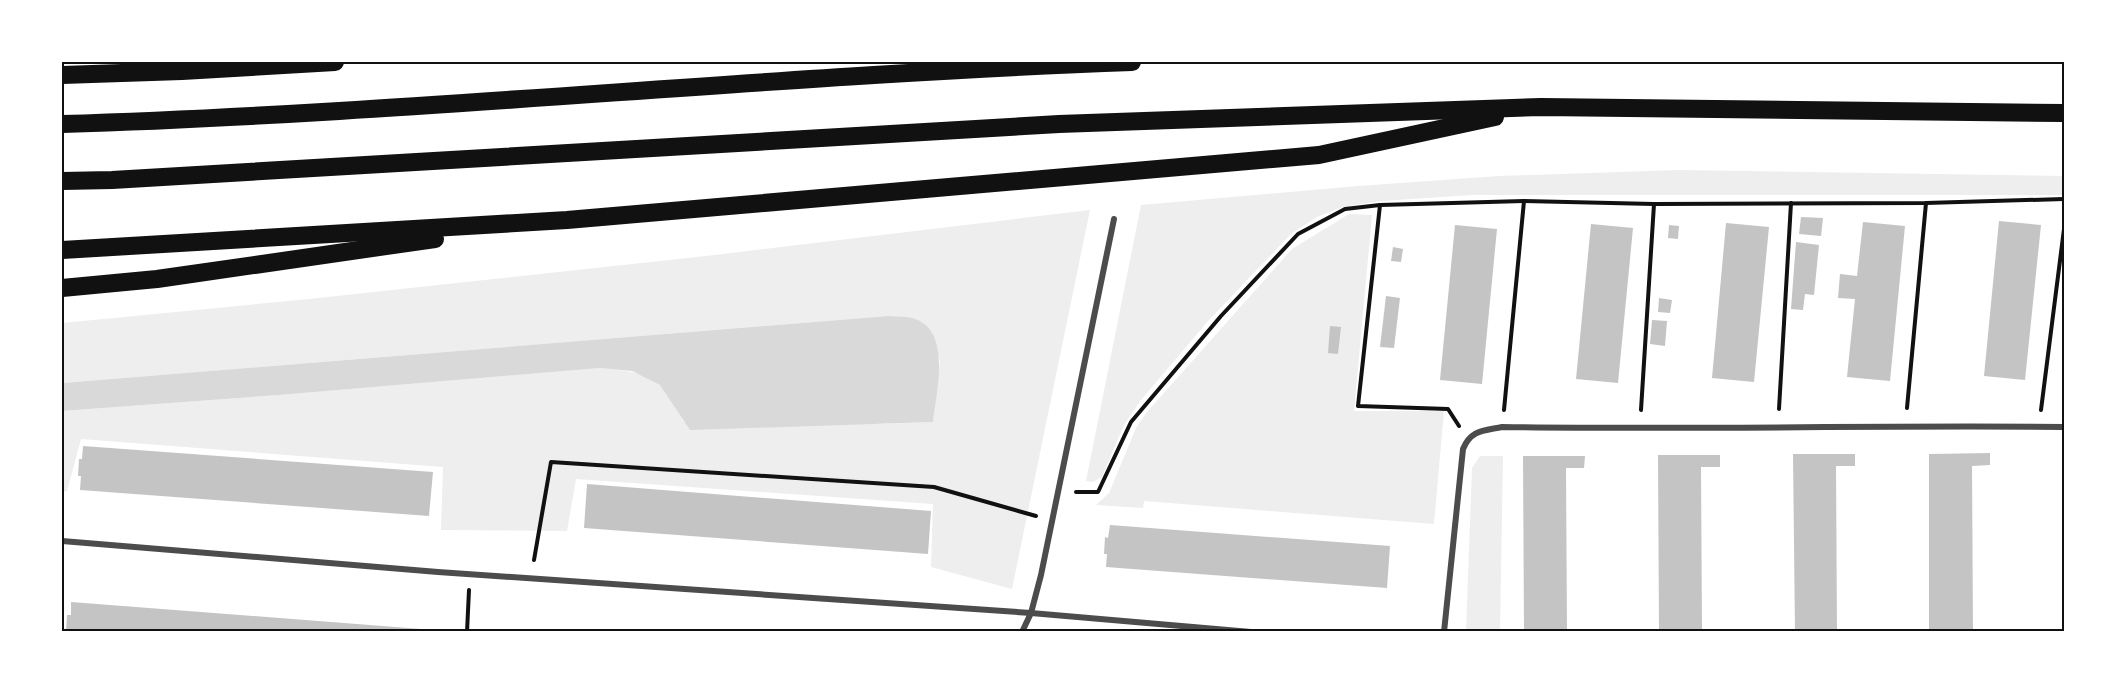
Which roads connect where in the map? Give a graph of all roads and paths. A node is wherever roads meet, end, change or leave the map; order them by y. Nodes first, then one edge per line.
1 (335, 62) edge
2 (1132, 62) edge
3 (62, 75) edge
4 (1541, 107) junction
5 (2064, 113) edge
6 (62, 124) edge
7 (62, 181) edge
8 (2064, 199) edge
9 (1524, 201) junction
10 (1791, 203) junction
11 (1926, 203) junction
12 (1654, 204) junction
13 (1380, 205) junction
14 (1114, 219) dead end
15 (567, 220) junction
16 (2064, 230) edge
17 (62, 250) edge
18 (62, 288) edge
19 (1906, 425) junction
20 (1778, 426) junction
21 (2039, 427) junction
22 (2064, 427) edge
23 (1502, 428) junction
24 (1640, 429) junction
25 (1467, 439) junction
26 (1057, 491) junction
27 (1051, 520) junction
28 (62, 541) edge
29 (470, 574) junction
30 (531, 579) junction
31 (1031, 613) junction
32 (467, 632) edge
33 (1022, 632) edge
34 (1251, 632) edge
35 (1444, 632) edge

1 - 3 highway
2 - 6 highway
4 - 5 highway
4 - 7 highway
4 - 15 highway
8 - 11 path
9 - 12 path
9 - 13 path
9 - 23 path
10 - 11 path
10 - 12 path
10 - 20 path
11 - 19 path
12 - 24 path
13 - 25 path
13 - 26 path
14 - 26 street
15 - 17 highway
15 - 18 highway
16 - 21 path
19 - 20 street
19 - 21 street
20 - 24 street
21 - 22 street
23 - 24 street
23 - 25 street
25 - 35 street
26 - 27 street
27 - 30 path
27 - 31 street
28 - 29 street
29 - 30 street
29 - 32 path
30 - 31 street
31 - 33 street
31 - 34 street

